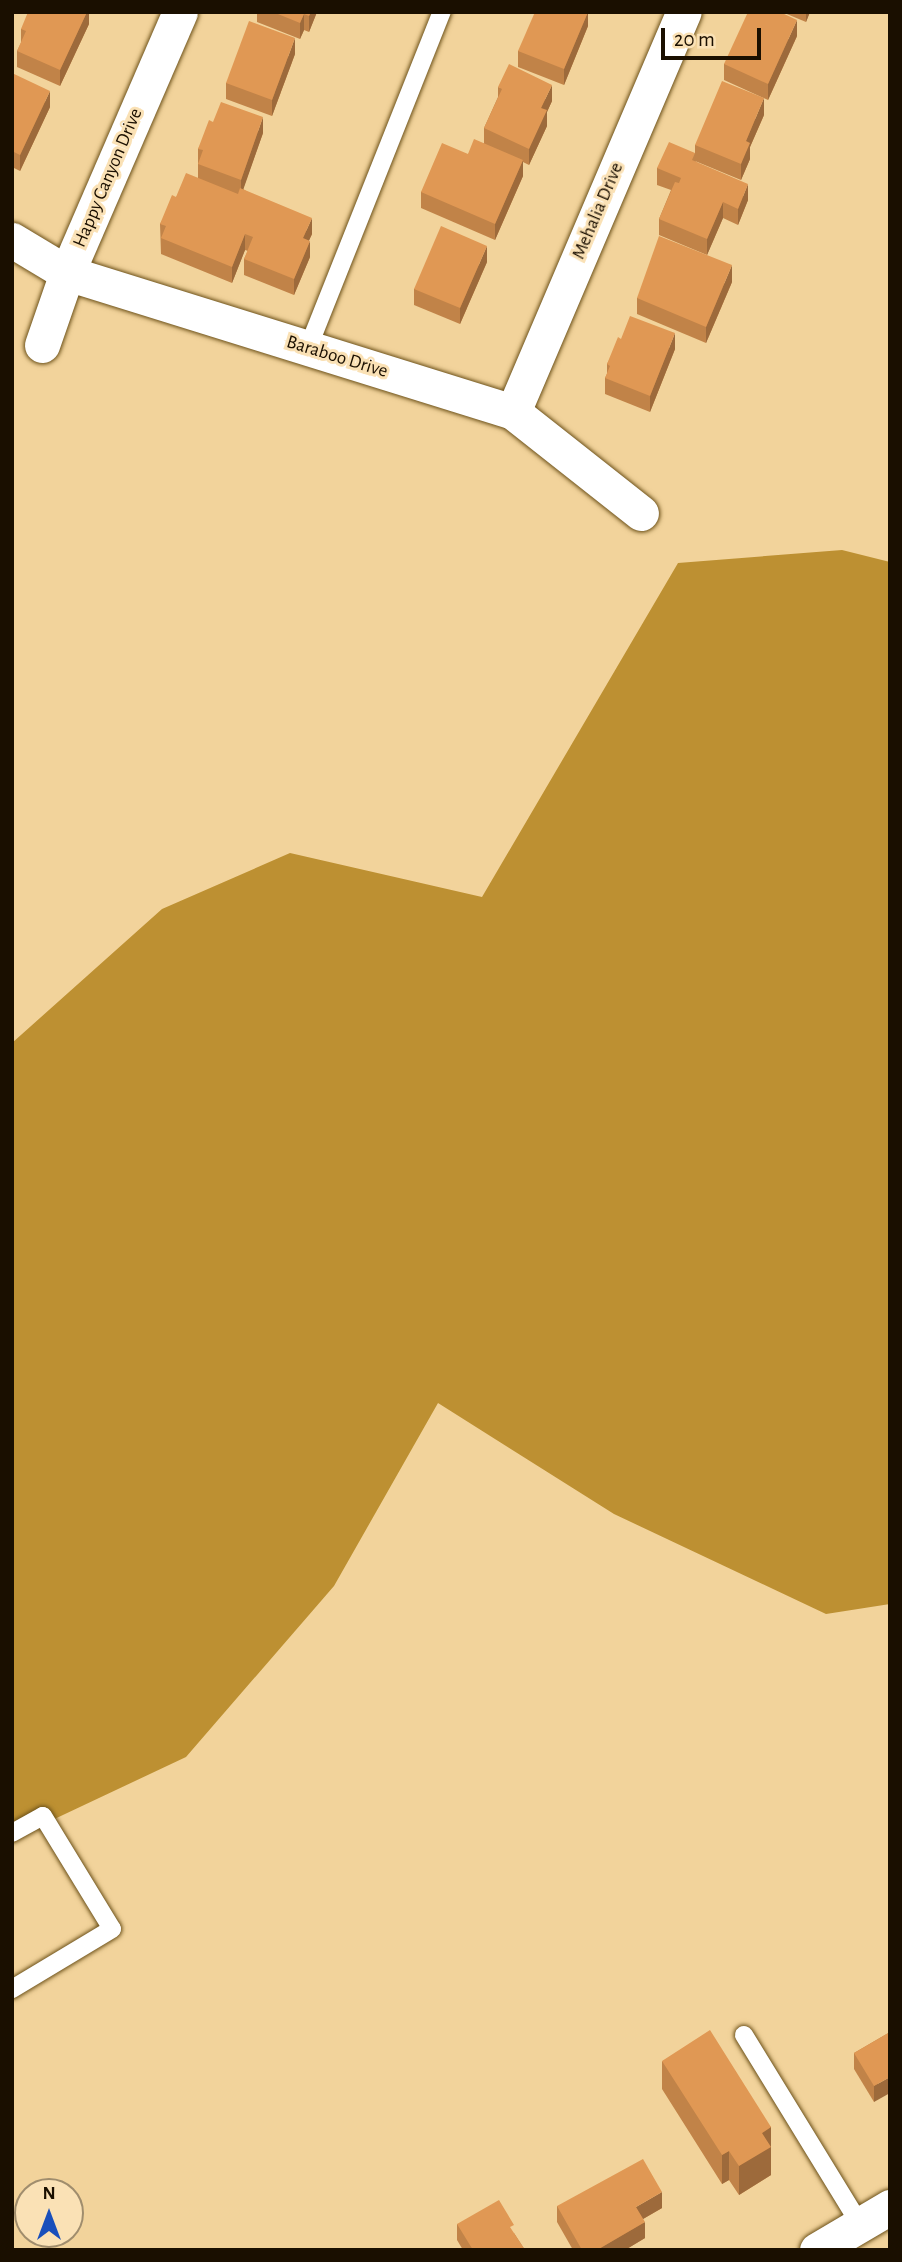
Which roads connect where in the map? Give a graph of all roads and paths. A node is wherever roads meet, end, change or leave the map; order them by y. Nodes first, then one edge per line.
1 (180, 12) edge
2 (442, 12) edge
3 (684, 12) edge
4 (12, 240) edge
5 (67, 273) junction
6 (42, 345) dead end
7 (308, 348) junction
8 (513, 412) junction
9 (641, 513) dead end
10 (12, 1833) edge
11 (12, 1989) edge
12 (744, 2035) dead end
13 (890, 2207) edge
14 (860, 2224) junction
15 (817, 2250) edge

1 - 5 street, Happy Canyon Drive
2 - 7 lane
3 - 8 street, Mehalia Drive
4 - 5 street, Baraboo Drive
5 - 6 street, Happy Canyon Drive
5 - 7 street, Baraboo Drive
7 - 8 street, Baraboo Drive
8 - 9 street, Baraboo Drive
10 - 11 lane
12 - 14 lane
13 - 14 street
14 - 15 street

